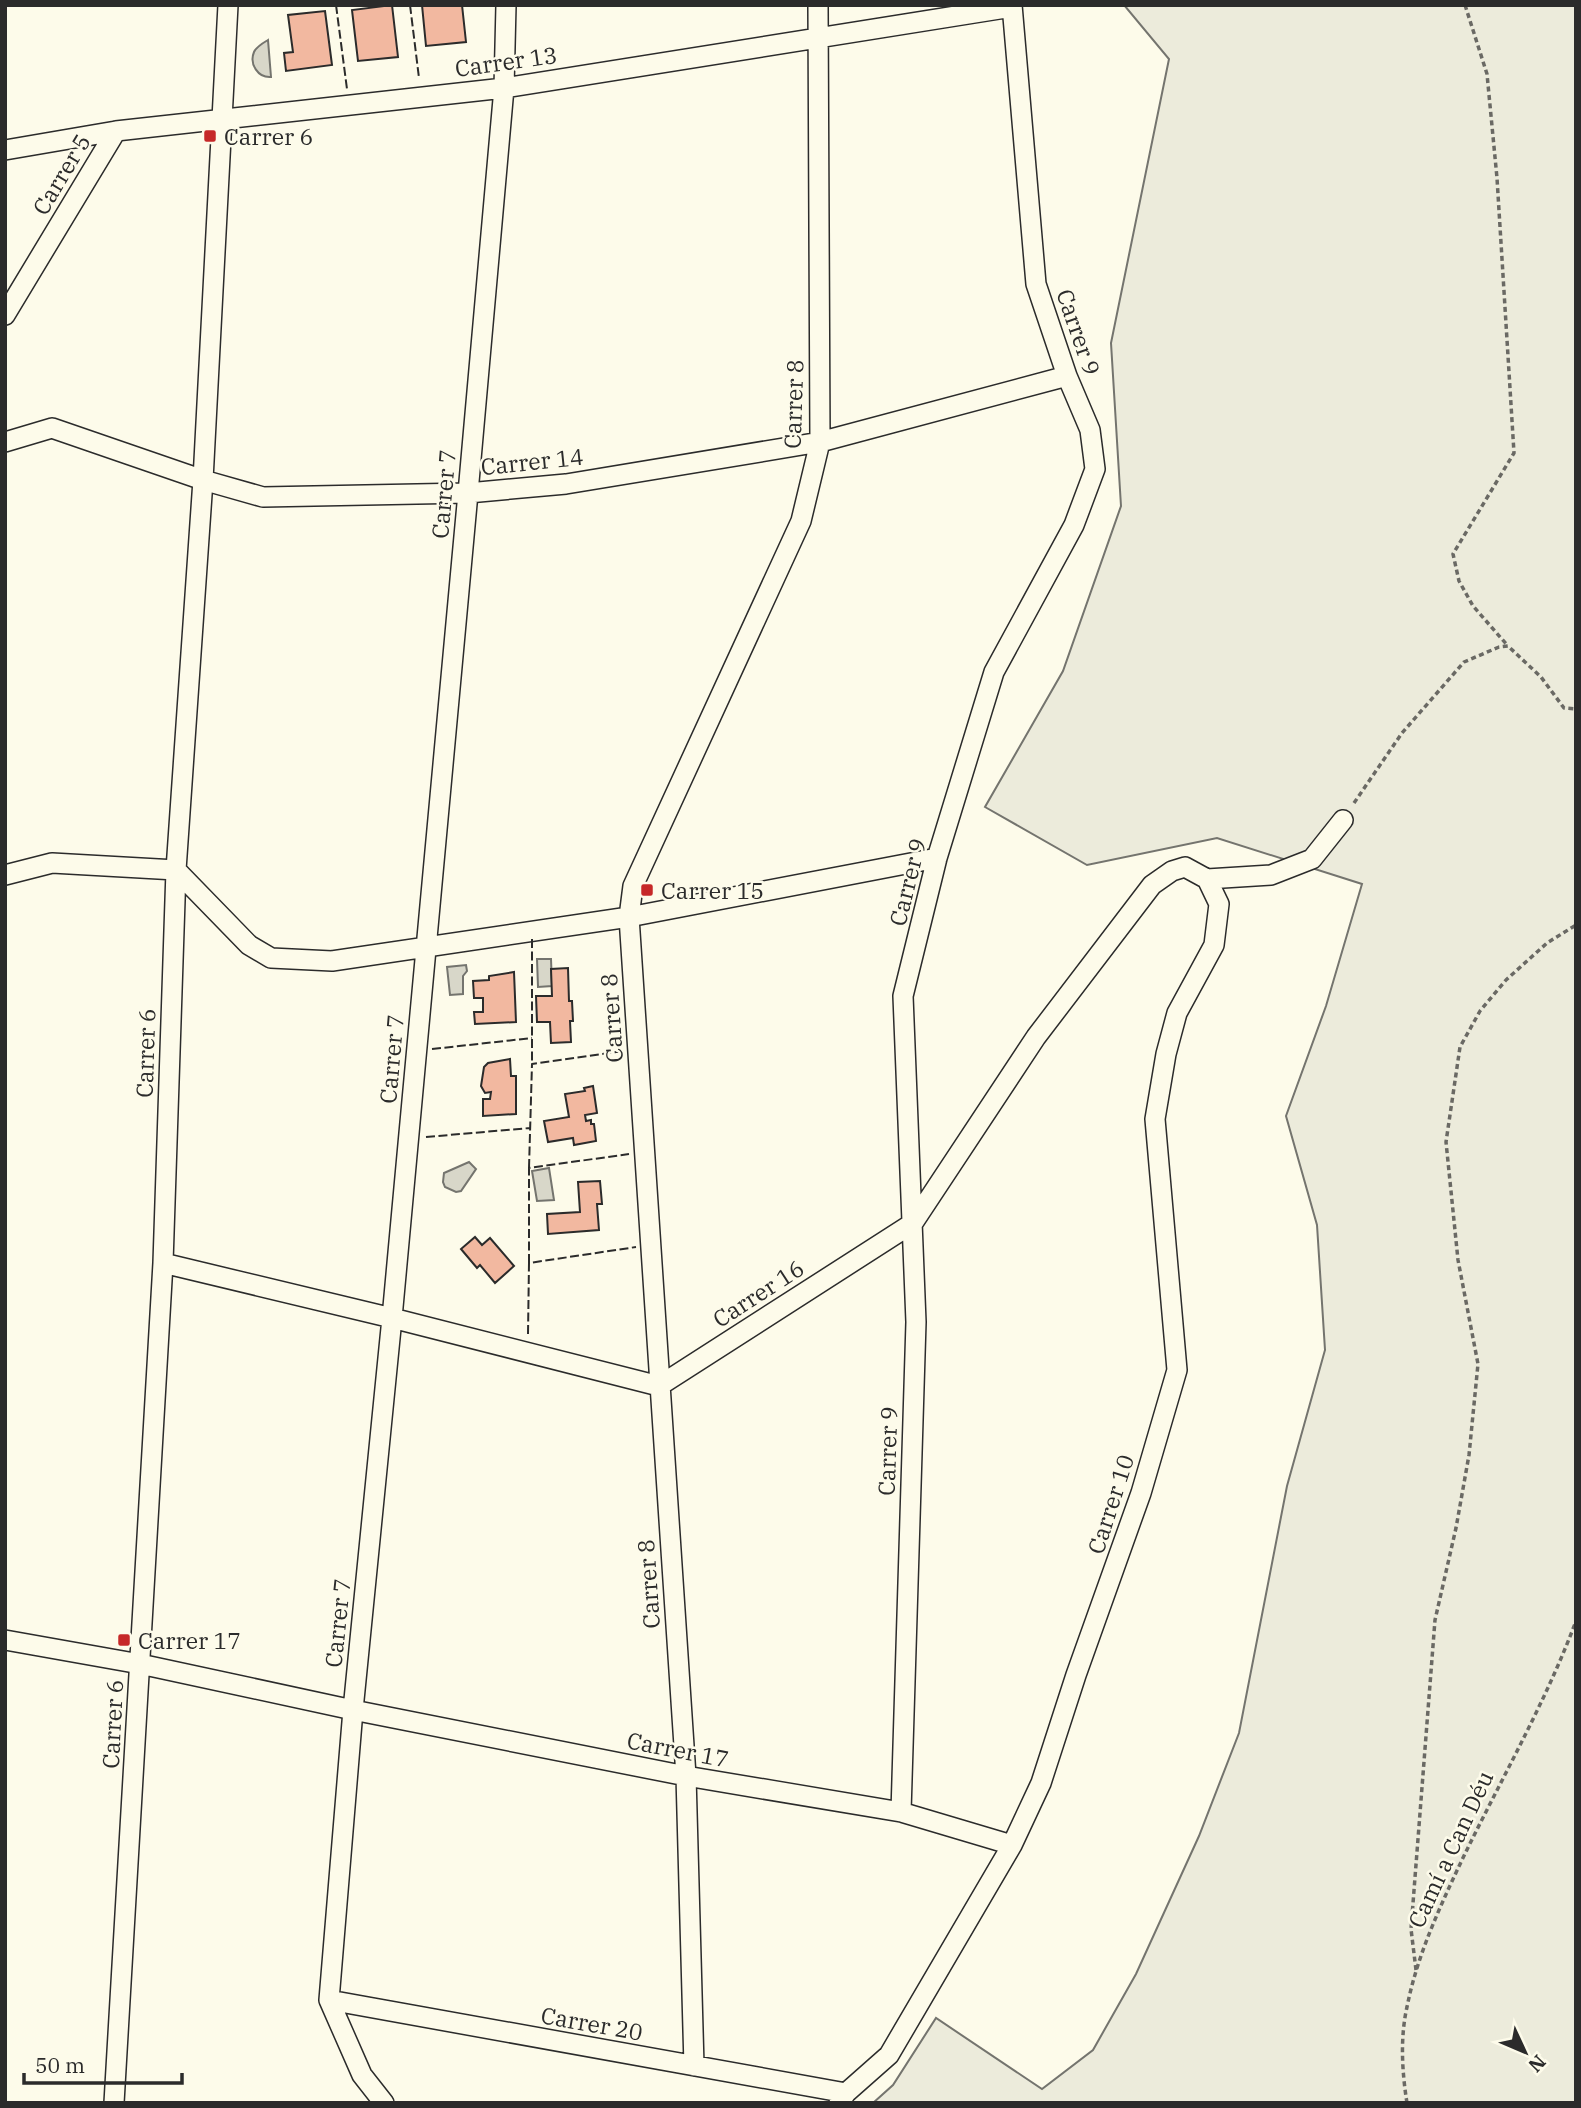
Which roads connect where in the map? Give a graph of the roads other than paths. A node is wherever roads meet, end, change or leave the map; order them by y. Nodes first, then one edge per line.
1 (228, 5) edge
2 (506, 5) edge
3 (818, 5) edge
4 (1012, 6) edge
5 (818, 37) junction
6 (504, 88) junction
7 (223, 120) junction
8 (116, 131) junction
9 (5, 150) edge
10 (5, 315) edge
11 (1067, 376) junction
12 (5, 442) edge
13 (820, 442) junction
14 (203, 480) junction
15 (468, 492) junction
16 (1343, 820) road end
17 (937, 858) junction
18 (176, 870) junction
19 (5, 875) edge
20 (1207, 879) junction
21 (629, 917) junction
22 (425, 947) junction
23 (913, 1223) junction
24 (163, 1263) junction
25 (392, 1318) junction
26 (659, 1387) junction
27 (5, 1640) edge
28 (140, 1664) junction
29 (353, 1710) junction
30 (686, 1776) junction
31 (901, 1812) junction
32 (1012, 1845) junction
33 (329, 2000) junction
34 (694, 2066) junction
35 (843, 2098) edge
36 (114, 2103) edge
37 (384, 2103) edge

1 - 7 street, Carrer 6
2 - 6 street, Carrer 7
3 - 5 street, Carrer 8
4 - 5 street, Carrer 13
4 - 11 street, Carrer 9
5 - 6 street, Carrer 13
5 - 13 street, Carrer 8
6 - 7 street, Carrer 13
6 - 15 street, Carrer 7
7 - 8 street, Carrer 13
7 - 14 street, Carrer 6
8 - 9 street, Carrer 13
8 - 10 street, Carrer 5
11 - 13 street, Carrer 14
11 - 17 street, Carrer 9
12 - 14 street, Carrer 14
13 - 15 street, Carrer 14
13 - 21 street, Carrer 8
14 - 15 street, Carrer 14
14 - 18 street, Carrer 6
15 - 22 street, Carrer 7
16 - 20 street
17 - 21 street
17 - 23 street, Carrer 9
18 - 19 street
18 - 22 street
18 - 24 street, Carrer 6
20 - 23 street, Carrer 16
20 - 32 street, Carrer 10
21 - 22 street
21 - 26 street, Carrer 8
22 - 25 street, Carrer 7
23 - 26 street, Carrer 16
23 - 31 street, Carrer 9
24 - 25 street
24 - 28 street, Carrer 6
25 - 26 street
25 - 29 street, Carrer 7
26 - 30 street, Carrer 8
27 - 28 street, Carrer 17
28 - 29 street, Carrer 17
28 - 36 street, Carrer 6
29 - 30 street, Carrer 17
29 - 33 street, Carrer 7
30 - 31 street, Carrer 17
30 - 34 street, Carrer 8
31 - 32 street, Carrer 17
32 - 35 street, Carrer 10
33 - 34 street, Carrer 20
33 - 37 street, Carrer 7
34 - 35 street, Carrer 20

